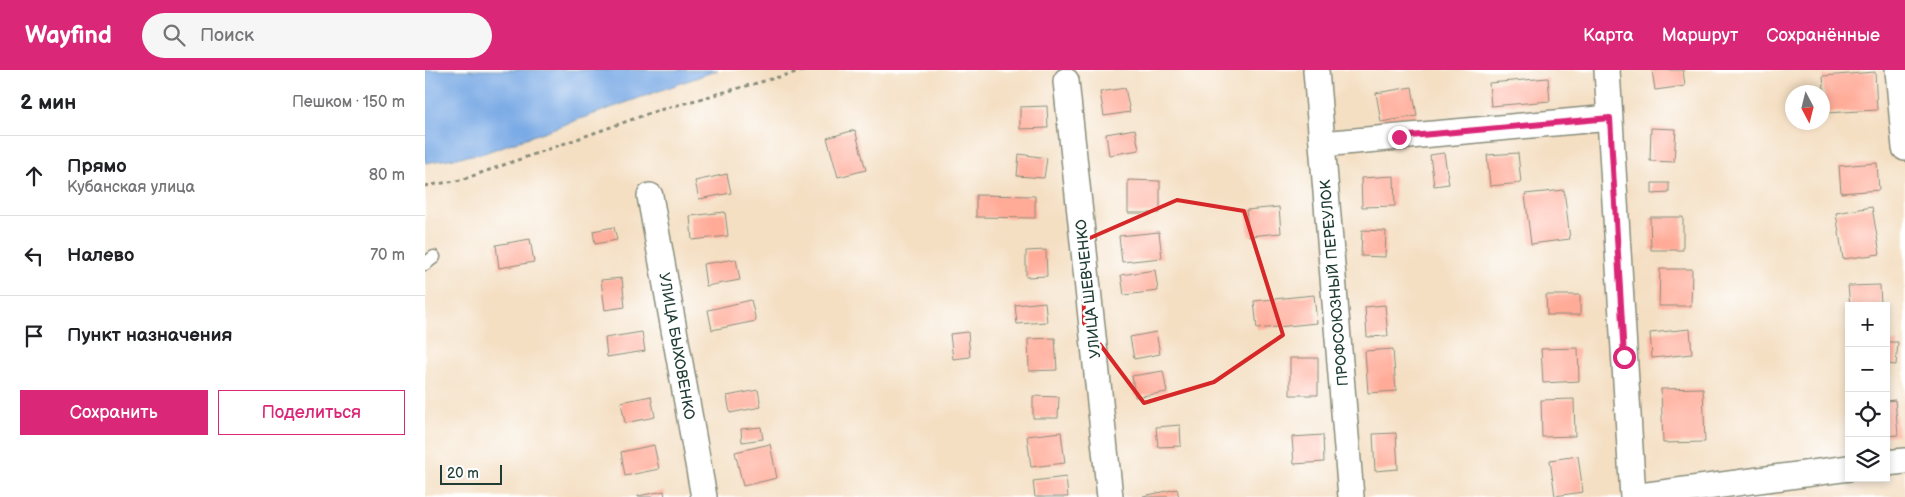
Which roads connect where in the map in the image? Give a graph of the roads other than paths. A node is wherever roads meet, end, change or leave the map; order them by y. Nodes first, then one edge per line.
1 (1316, 70) edge
2 (1607, 70) edge
3 (1898, 70) edge
4 (1066, 81) dead end
5 (1610, 118) junction
6 (1322, 144) junction
7 (1905, 148) edge
8 (650, 196) dead end
9 (1905, 461) edge
10 (1890, 463) edge
11 (1845, 469) edge
12 (704, 497) edge
13 (1110, 497) edge
14 (1351, 497) edge
15 (1633, 497) edge

1 - 6 street, ПРОФСОЮЗНЫЙ ПЕРЕУЛОК
2 - 5 street
3 - 7 street
4 - 13 street, УЛИЦА ШЕВЧЕНКО
5 - 6 street
5 - 15 street
6 - 14 street, ПРОФСОЮЗНЫЙ ПЕРЕУЛОК
8 - 12 street, УЛИЦА БЫХОВЕНКО
9 - 10 street
11 - 15 street

